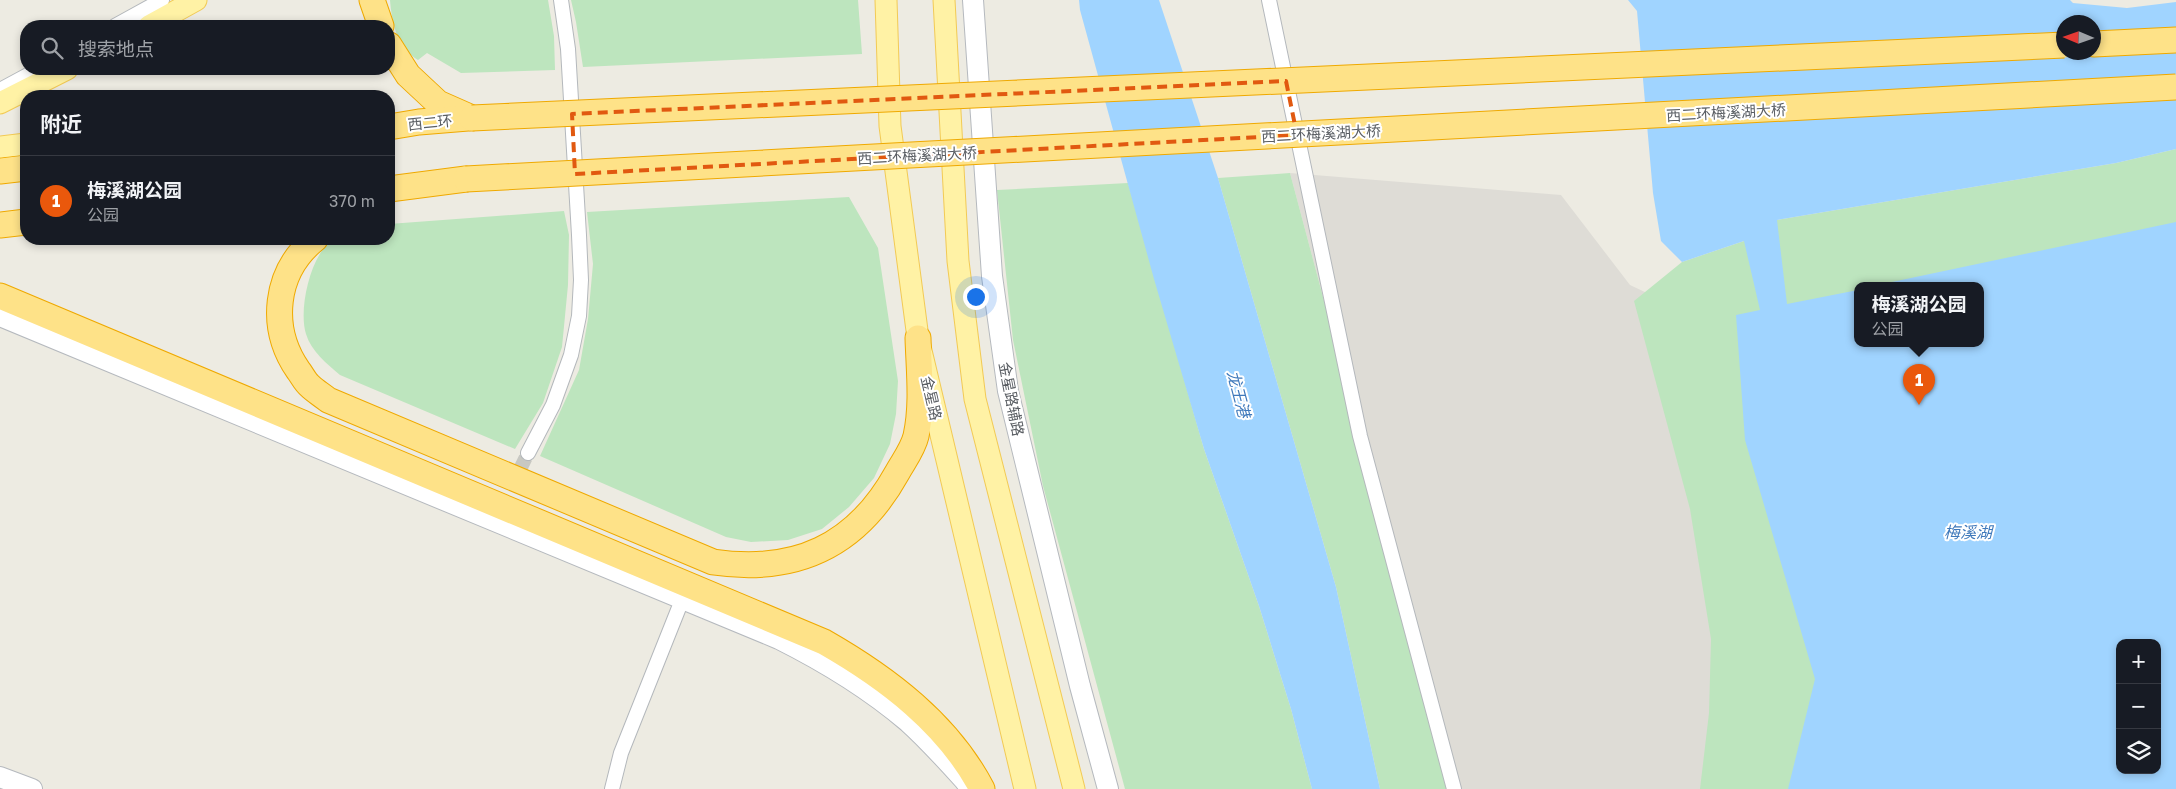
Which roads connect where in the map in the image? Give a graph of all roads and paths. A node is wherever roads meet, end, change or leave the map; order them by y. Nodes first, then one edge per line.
1 (162, 0) edge
2 (196, 0) edge
3 (372, 0) edge
4 (561, 0) edge
5 (886, 0) edge
6 (944, 0) edge
7 (974, 0) edge
8 (1269, 0) edge
9 (126, 20) edge
10 (159, 20) edge
11 (379, 20) edge
12 (2176, 40) edge
13 (2101, 44) edge
14 (2056, 45) edge
15 (395, 55) edge
16 (28, 75) edge
17 (55, 75) edge
18 (2176, 88) edge
19 (0, 90) edge
20 (26, 90) edge
21 (20, 93) edge
22 (0, 103) edge
23 (472, 118) junction
24 (395, 122) edge
25 (419, 122) junction
26 (395, 126) edge
27 (20, 145) edge
28 (0, 147) edge
29 (20, 169) edge
30 (0, 171) edge
31 (395, 191) edge
32 (20, 222) edge
33 (0, 224) edge
34 (310, 245) edge
35 (0, 296) edge
36 (0, 316) edge
37 (918, 338) junction
38 (528, 453) tunnel mouth
39 (682, 600) junction
40 (0, 776) edge
41 (32, 789) edge
42 (612, 789) edge
43 (971, 789) edge
44 (982, 789) edge
45 (1025, 789) edge
46 (1074, 789) edge
47 (1108, 789) edge
48 (1454, 789) edge

1 - 9 street
2 - 10 main road
3 - 11 highway
4 - 38 street
5 - 37 main road, 金星路
6 - 46 main road
7 - 47 street, 金星路辅路
8 - 48 street
12 - 13 highway
14 - 23 highway, bridge
15 - 23 highway
16 - 19 street
17 - 20 main road
18 - 31 highway, 西二环梅溪湖大桥, bridge
21 - 22 main road
23 - 25 highway, 西二环
24 - 25 main road
25 - 26 highway, 西二环
27 - 28 main road
29 - 30 highway
32 - 33 highway
34 - 37 highway
35 - 44 highway
36 - 39 street
37 - 45 main road, 金星路
39 - 42 street
39 - 43 street
40 - 41 street

